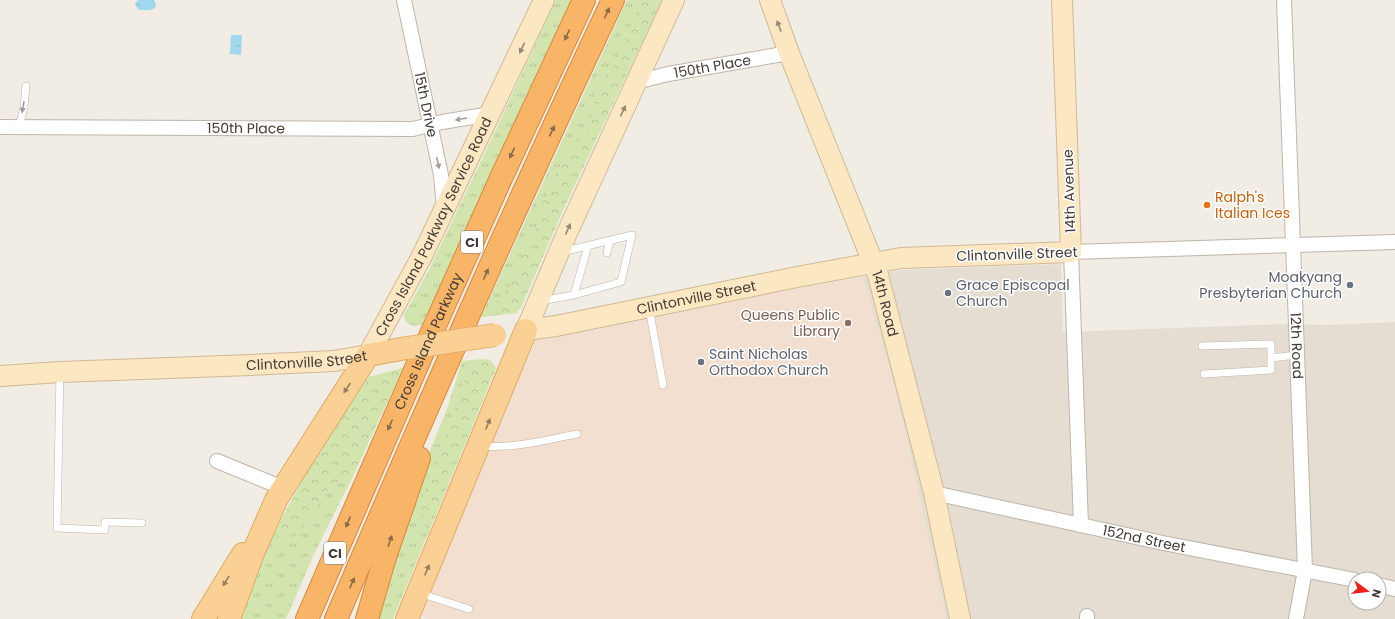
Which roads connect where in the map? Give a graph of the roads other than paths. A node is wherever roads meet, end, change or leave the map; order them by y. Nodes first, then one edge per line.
1 (404, 0) edge
2 (544, 0) edge
3 (584, 0) edge
4 (613, 0) edge
5 (674, 0) edge
6 (770, 0) edge
7 (1062, 0) edge
8 (1284, 0) edge
9 (789, 53) junction
10 (636, 82) junction
11 (26, 86) dead end
12 (491, 114) junction
13 (430, 125) junction
14 (0, 127) edge
15 (19, 127) junction
16 (444, 211) junction
17 (610, 240) junction
18 (1395, 242) edge
19 (588, 246) junction
20 (1292, 246) junction
21 (1071, 252) junction
22 (558, 253) junction
23 (607, 253) dead end
24 (872, 263) junction
25 (574, 294) junction
26 (538, 301) junction
27 (648, 307) junction
28 (470, 310) junction
29 (526, 330) junction
30 (1202, 346) dead end
31 (368, 355) junction
32 (1297, 355) junction
33 (1271, 358) junction
34 (60, 372) junction
35 (1204, 374) dead end
36 (0, 376) edge
37 (663, 385) dead end
38 (577, 434) dead end
39 (478, 446) junction
40 (217, 461) dead end
41 (283, 488) junction
42 (934, 493) junction
43 (142, 523) dead end
44 (1081, 525) junction
45 (1305, 570) junction
46 (1347, 578) edge
47 (418, 592) junction
48 (468, 609) dead end
49 (203, 619) edge
50 (229, 619) edge
51 (307, 619) edge
52 (336, 619) edge
53 (367, 619) edge
54 (407, 619) edge
55 (960, 619) edge
56 (1296, 619) edge

1 - 13 street, 15th Drive
2 -> 12 street, Cross Island Parkway Service Road
3 -> 51 highway, Cross Island Parkway / CI
28 -> 4 highway, Cross Island Parkway / CI
5 - 10 street
9 -> 6 street, 14th Road
7 - 21 street, 14th Avenue
8 - 20 street, 12th Road
9 - 10 street, 150th Place
9 - 24 street, 14th Road
22 -> 10 street
11 -> 15 lane
12 -> 13 street, 150th Place
12 - 16 street, Cross Island Parkway Service Road
13 - 15 street, 150th Place
13 -> 16 street, 15th Drive
14 - 15 street, 150th Place
16 - 31 street, Cross Island Parkway Service Road
17 - 19 lane
17 - 23 lane
17 - 25 lane
18 - 20 street, Clintonville Street
19 - 22 lane
19 - 25 lane
20 - 21 street, Clintonville Street
20 - 32 street, 12th Road
21 - 24 street, Clintonville Street
21 - 44 street, 14th Avenue
22 - 26 street
24 - 27 street, Clintonville Street
24 - 42 street, 14th Road
25 - 26 lane
26 - 29 street
27 - 29 street, Clintonville Street
27 - 37 lane
52 -> 28 highway, Cross Island Parkway / CI
53 -> 28 highway
29 - 31 main road, Clintonville Street, bridge
39 -> 29 main road
30 - 33 lane
31 - 34 street, Clintonville Street
31 -> 41 main road, Cross Island Parkway Service Road
32 - 33 lane
32 - 45 street, 12th Road
33 - 35 lane
34 - 36 street, Clintonville Street
34 - 43 lane
38 - 39 lane
47 -> 39 main road
40 - 41 street
41 -> 49 main road
41 - 50 main road, Cross Island Parkway Service Road
42 - 44 street, 152nd Street
42 - 55 street, 14th Road
44 - 45 street, 152nd Street
45 - 46 street, 152nd Street
45 - 56 street, 12th Road
47 - 48 lane
47 - 54 main road

